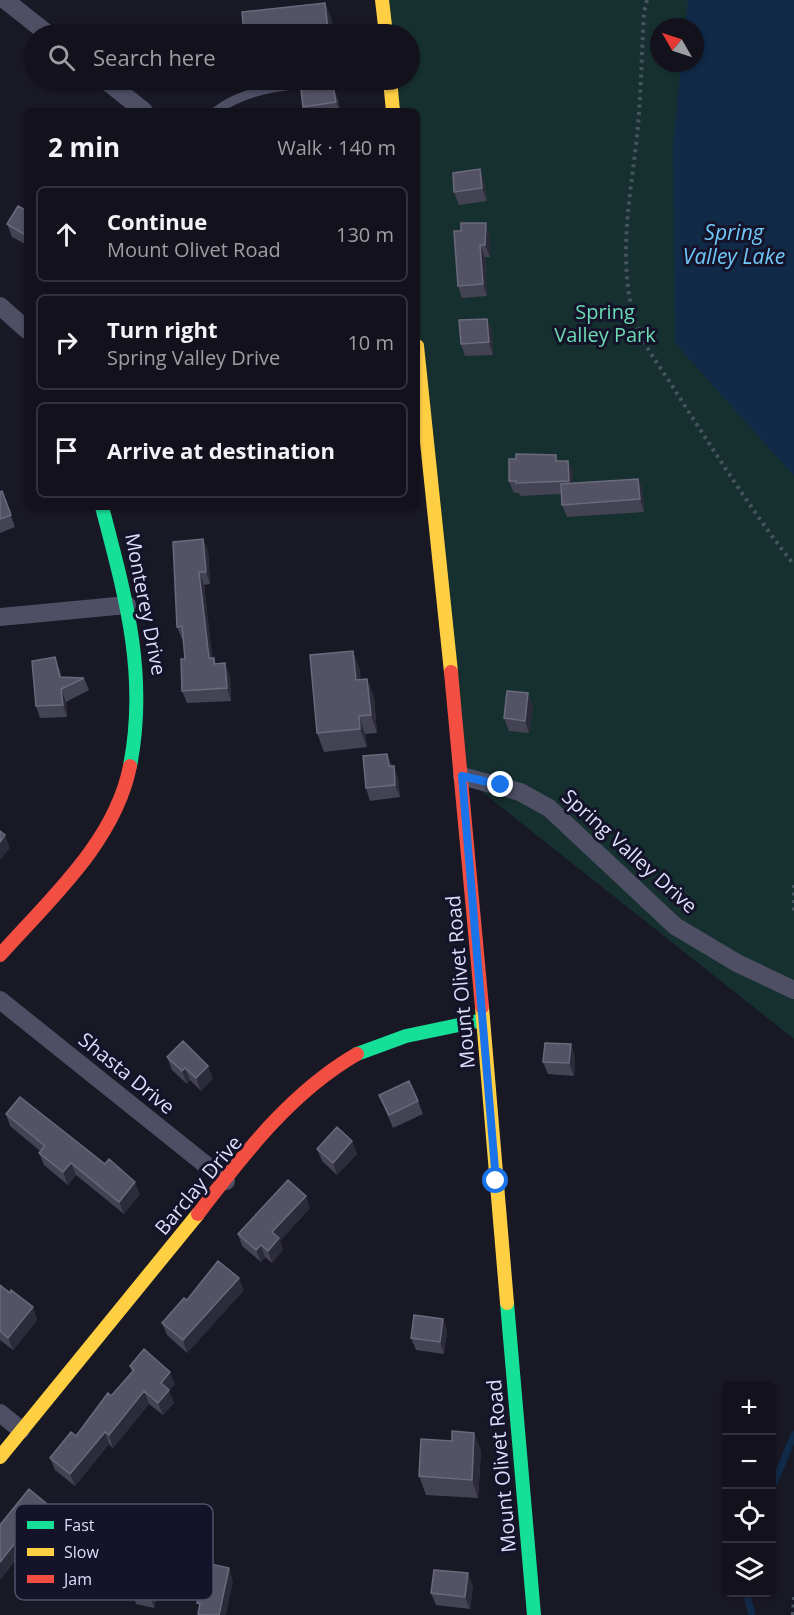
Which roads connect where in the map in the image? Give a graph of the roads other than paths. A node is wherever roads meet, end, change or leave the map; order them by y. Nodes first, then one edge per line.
1 (5, 0) edge
2 (382, 0) edge
3 (35, 24) edge
4 (385, 24) edge
5 (118, 90) edge
6 (271, 90) edge
7 (391, 90) edge
8 (140, 108) edge
9 (220, 108) edge
10 (393, 108) edge
11 (0, 306) edge
12 (24, 327) edge
13 (420, 375) edge
14 (103, 510) edge
15 (127, 605) junction
16 (0, 617) edge
17 (462, 776) junction
18 (0, 955) edge
19 (794, 990) edge
20 (0, 1000) edge
21 (483, 1020) junction
22 (226, 1181) junction
23 (0, 1413) edge
24 (21, 1430) junction
25 (0, 1457) edge
26 (534, 1615) edge

1 - 3 street
2 - 4 street
5 - 8 street
6 - 9 lane
7 - 10 street
11 - 12 street
13 - 17 street, Mount Olivet Road
14 - 15 street, Monterey Drive
15 - 16 street
15 - 18 street, Monterey Drive
17 - 19 street, Spring Valley Drive
17 - 21 street, Mount Olivet Road
20 - 22 street, Shasta Drive
21 - 22 street, Barclay Drive
21 - 26 street, Mount Olivet Road
22 - 24 street, Barclay Drive
23 - 24 street
24 - 25 street, Barclay Drive

